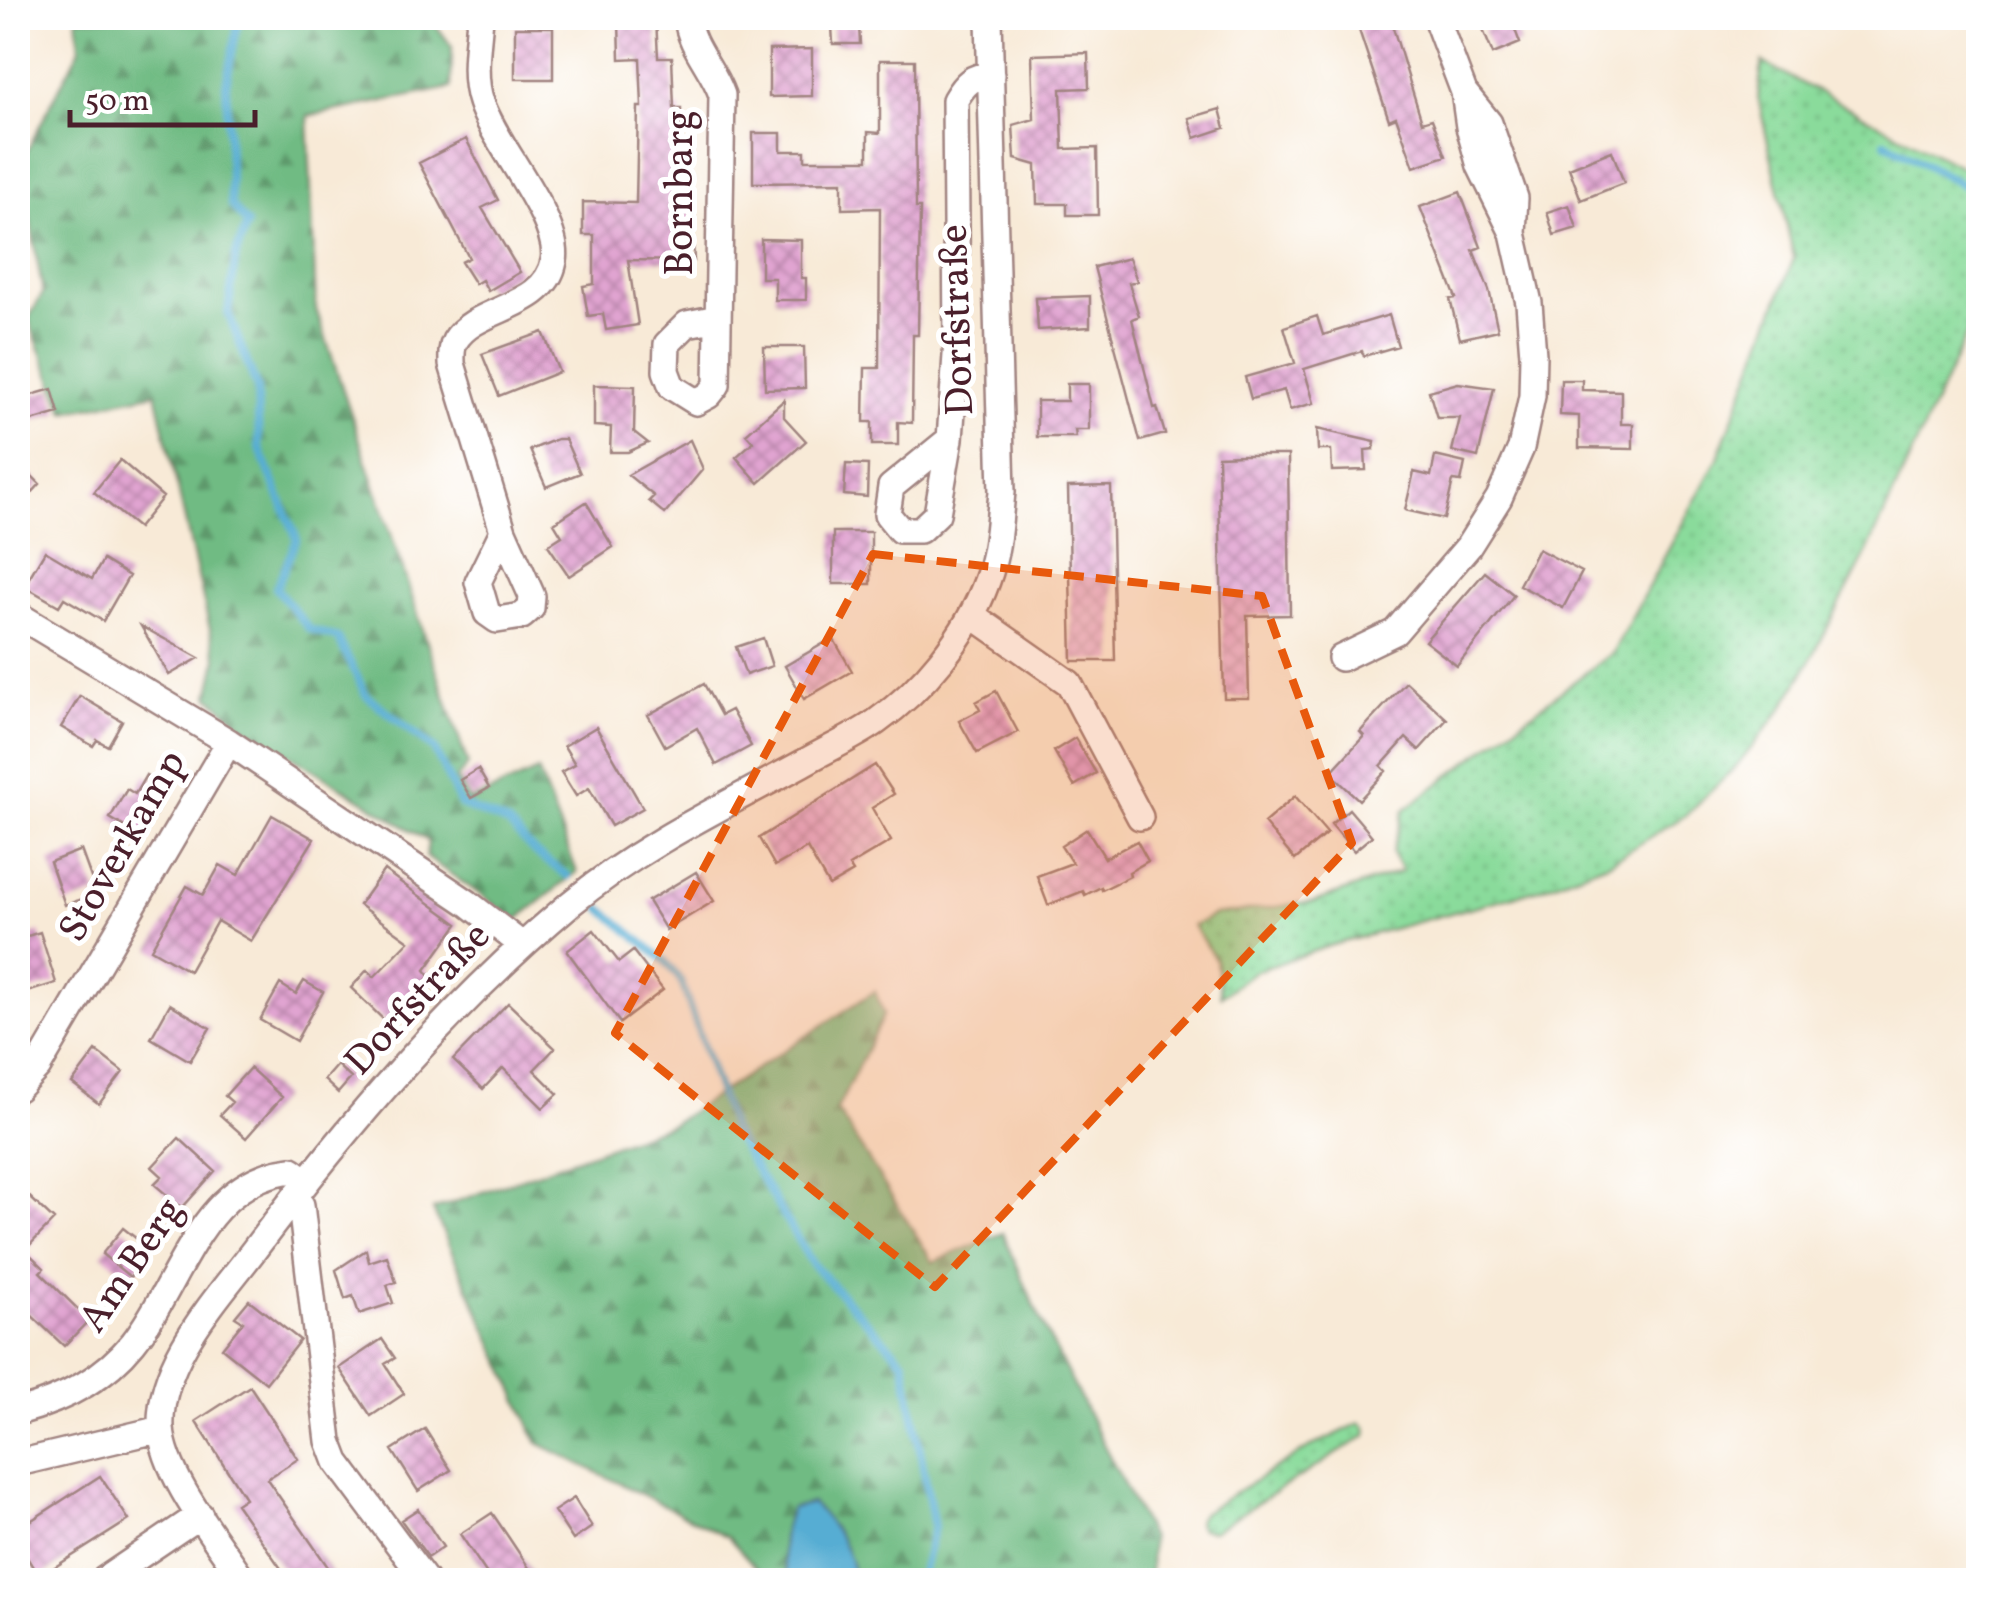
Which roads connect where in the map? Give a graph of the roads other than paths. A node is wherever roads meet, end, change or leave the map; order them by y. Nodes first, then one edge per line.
1 (480, 18) edge
2 (687, 18) edge
3 (989, 18) edge
4 (1436, 18) edge
5 (991, 75) junction
6 (718, 318) dead end
7 (950, 439) dead end
8 (503, 531) dead end
9 (18, 615) edge
10 (972, 615) junction
11 (1340, 658) dead end
12 (228, 742) junction
13 (1140, 817) dead end
14 (522, 945) junction
15 (18, 1088) edge
16 (297, 1183) junction
17 (18, 1412) edge
18 (161, 1429) junction
19 (18, 1463) edge
20 (200, 1515) junction
21 (104, 1580) edge
22 (242, 1580) edge
23 (424, 1580) edge

1 - 8 street
2 - 6 street, Bornbarg
3 - 5 street, Dorfstraße
4 - 11 street
5 - 7 street
5 - 10 street, Dorfstraße
9 - 12 street, Stoverkamp
10 - 13 street
10 - 14 street, Dorfstraße
12 - 14 street, Stoverkamp
12 - 15 street, Stoverkamp
14 - 16 street, Dorfstraße
16 - 17 street, Am Berg
16 - 18 street, Dorfstraße
16 - 23 street
18 - 19 street
18 - 20 street
20 - 21 street
20 - 22 street

